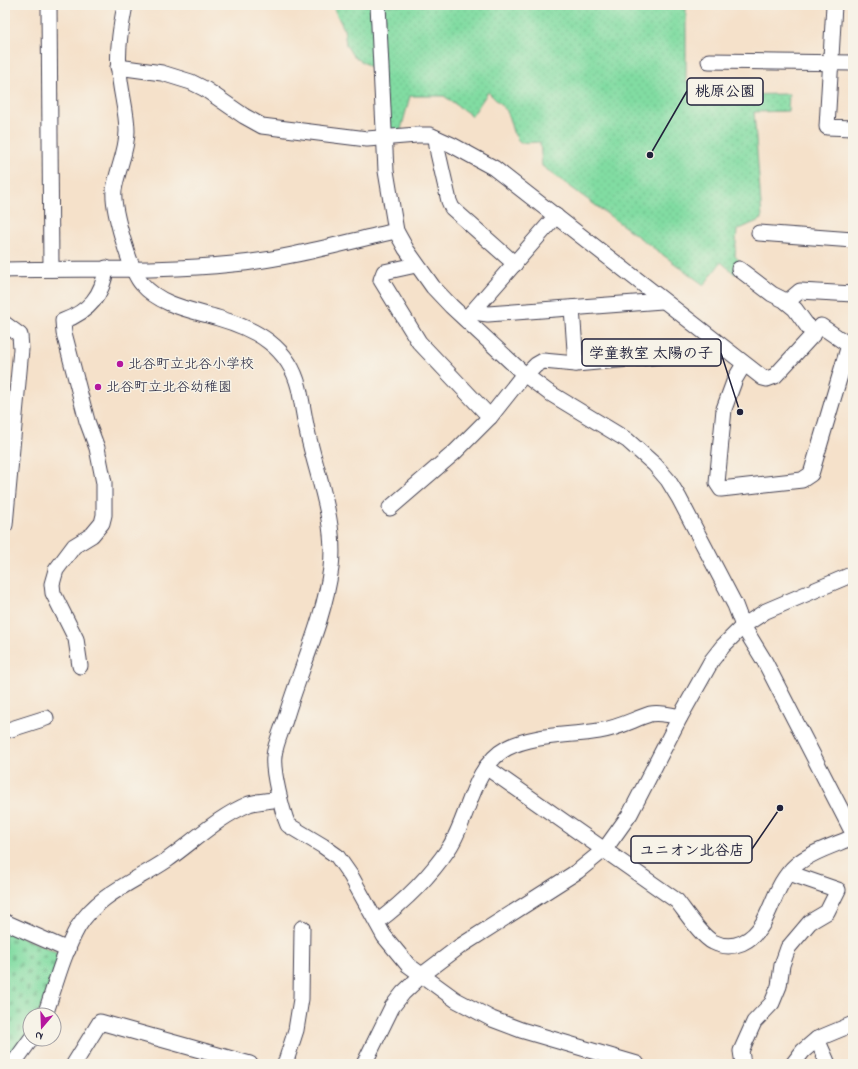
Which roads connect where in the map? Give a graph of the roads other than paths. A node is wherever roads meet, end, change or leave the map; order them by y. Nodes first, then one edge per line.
1 (49, 5) edge
2 (125, 5) edge
3 (378, 5) edge
4 (834, 5) edge
5 (709, 62) dead end
6 (831, 63) junction
7 (853, 63) edge
8 (118, 67) junction
9 (853, 128) edge
10 (383, 138) junction
11 (436, 138) junction
12 (556, 216) junction
13 (396, 231) junction
14 (759, 233) dead end
15 (853, 240) edge
16 (515, 264) junction
17 (416, 266) junction
18 (106, 268) junction
19 (133, 268) junction
20 (51, 269) junction
21 (739, 269) dead end
22 (5, 270) edge
23 (853, 294) edge
24 (662, 301) junction
25 (787, 302) junction
26 (572, 308) junction
27 (469, 316) junction
28 (5, 324) edge
29 (813, 334) junction
30 (851, 346) edge
31 (725, 350) junction
32 (576, 364) junction
33 (744, 364) junction
34 (525, 375) junction
35 (490, 417) junction
36 (390, 508) dead end
37 (5, 525) edge
38 (853, 574) edge
39 (743, 626) junction
40 (80, 666) dead end
41 (680, 717) junction
42 (46, 718) dead end
43 (5, 731) edge
44 (486, 767) junction
45 (279, 799) junction
46 (853, 833) edge
47 (853, 837) edge
48 (604, 849) junction
49 (789, 873) junction
50 (5, 922) edge
51 (377, 922) junction
52 (302, 928) dead end
53 (68, 950) junction
54 (422, 975) junction
55 (48, 1007) edge
56 (853, 1024) edge
57 (817, 1039) junction
58 (25, 1047) edge
59 (13, 1064) edge
60 (74, 1064) edge
61 (250, 1064) edge
62 (285, 1064) edge
63 (364, 1064) edge
64 (637, 1064) edge
65 (743, 1064) edge
66 (793, 1064) edge
67 (828, 1064) edge

1 - 20 street
2 - 8 street
3 - 10 street
4 - 6 street
5 - 6 street
6 - 7 street
6 - 9 street
8 - 10 street
8 - 19 street
10 - 11 street
10 - 13 street
11 - 12 street
11 - 16 street
12 - 16 street
12 - 24 street
13 - 17 street
13 - 19 street
14 - 15 street
16 - 27 street
17 - 27 street
17 - 35 street
18 - 19 street
18 - 20 street
18 - 40 street
19 - 45 street
20 - 22 street
21 - 25 street
23 - 25 street
24 - 26 street
24 - 31 street
25 - 29 street
26 - 27 street
26 - 32 street
27 - 34 street
28 - 37 street
29 - 30 street
29 - 33 street
30 - 33 street
31 - 32 street
31 - 33 street
32 - 34 street
34 - 35 street
34 - 39 street
35 - 36 street
38 - 39 street
39 - 41 street
39 - 46 street
41 - 44 street
41 - 48 street
42 - 43 street
44 - 48 street
44 - 51 street
45 - 51 street
45 - 53 street
47 - 49 street
48 - 49 street
48 - 54 street
49 - 65 street
50 - 53 street
51 - 54 street
52 - 62 street
53 - 55 street
54 - 63 street
54 - 64 street
56 - 57 street
57 - 66 street
57 - 67 street
58 - 59 street
60 - 61 street

